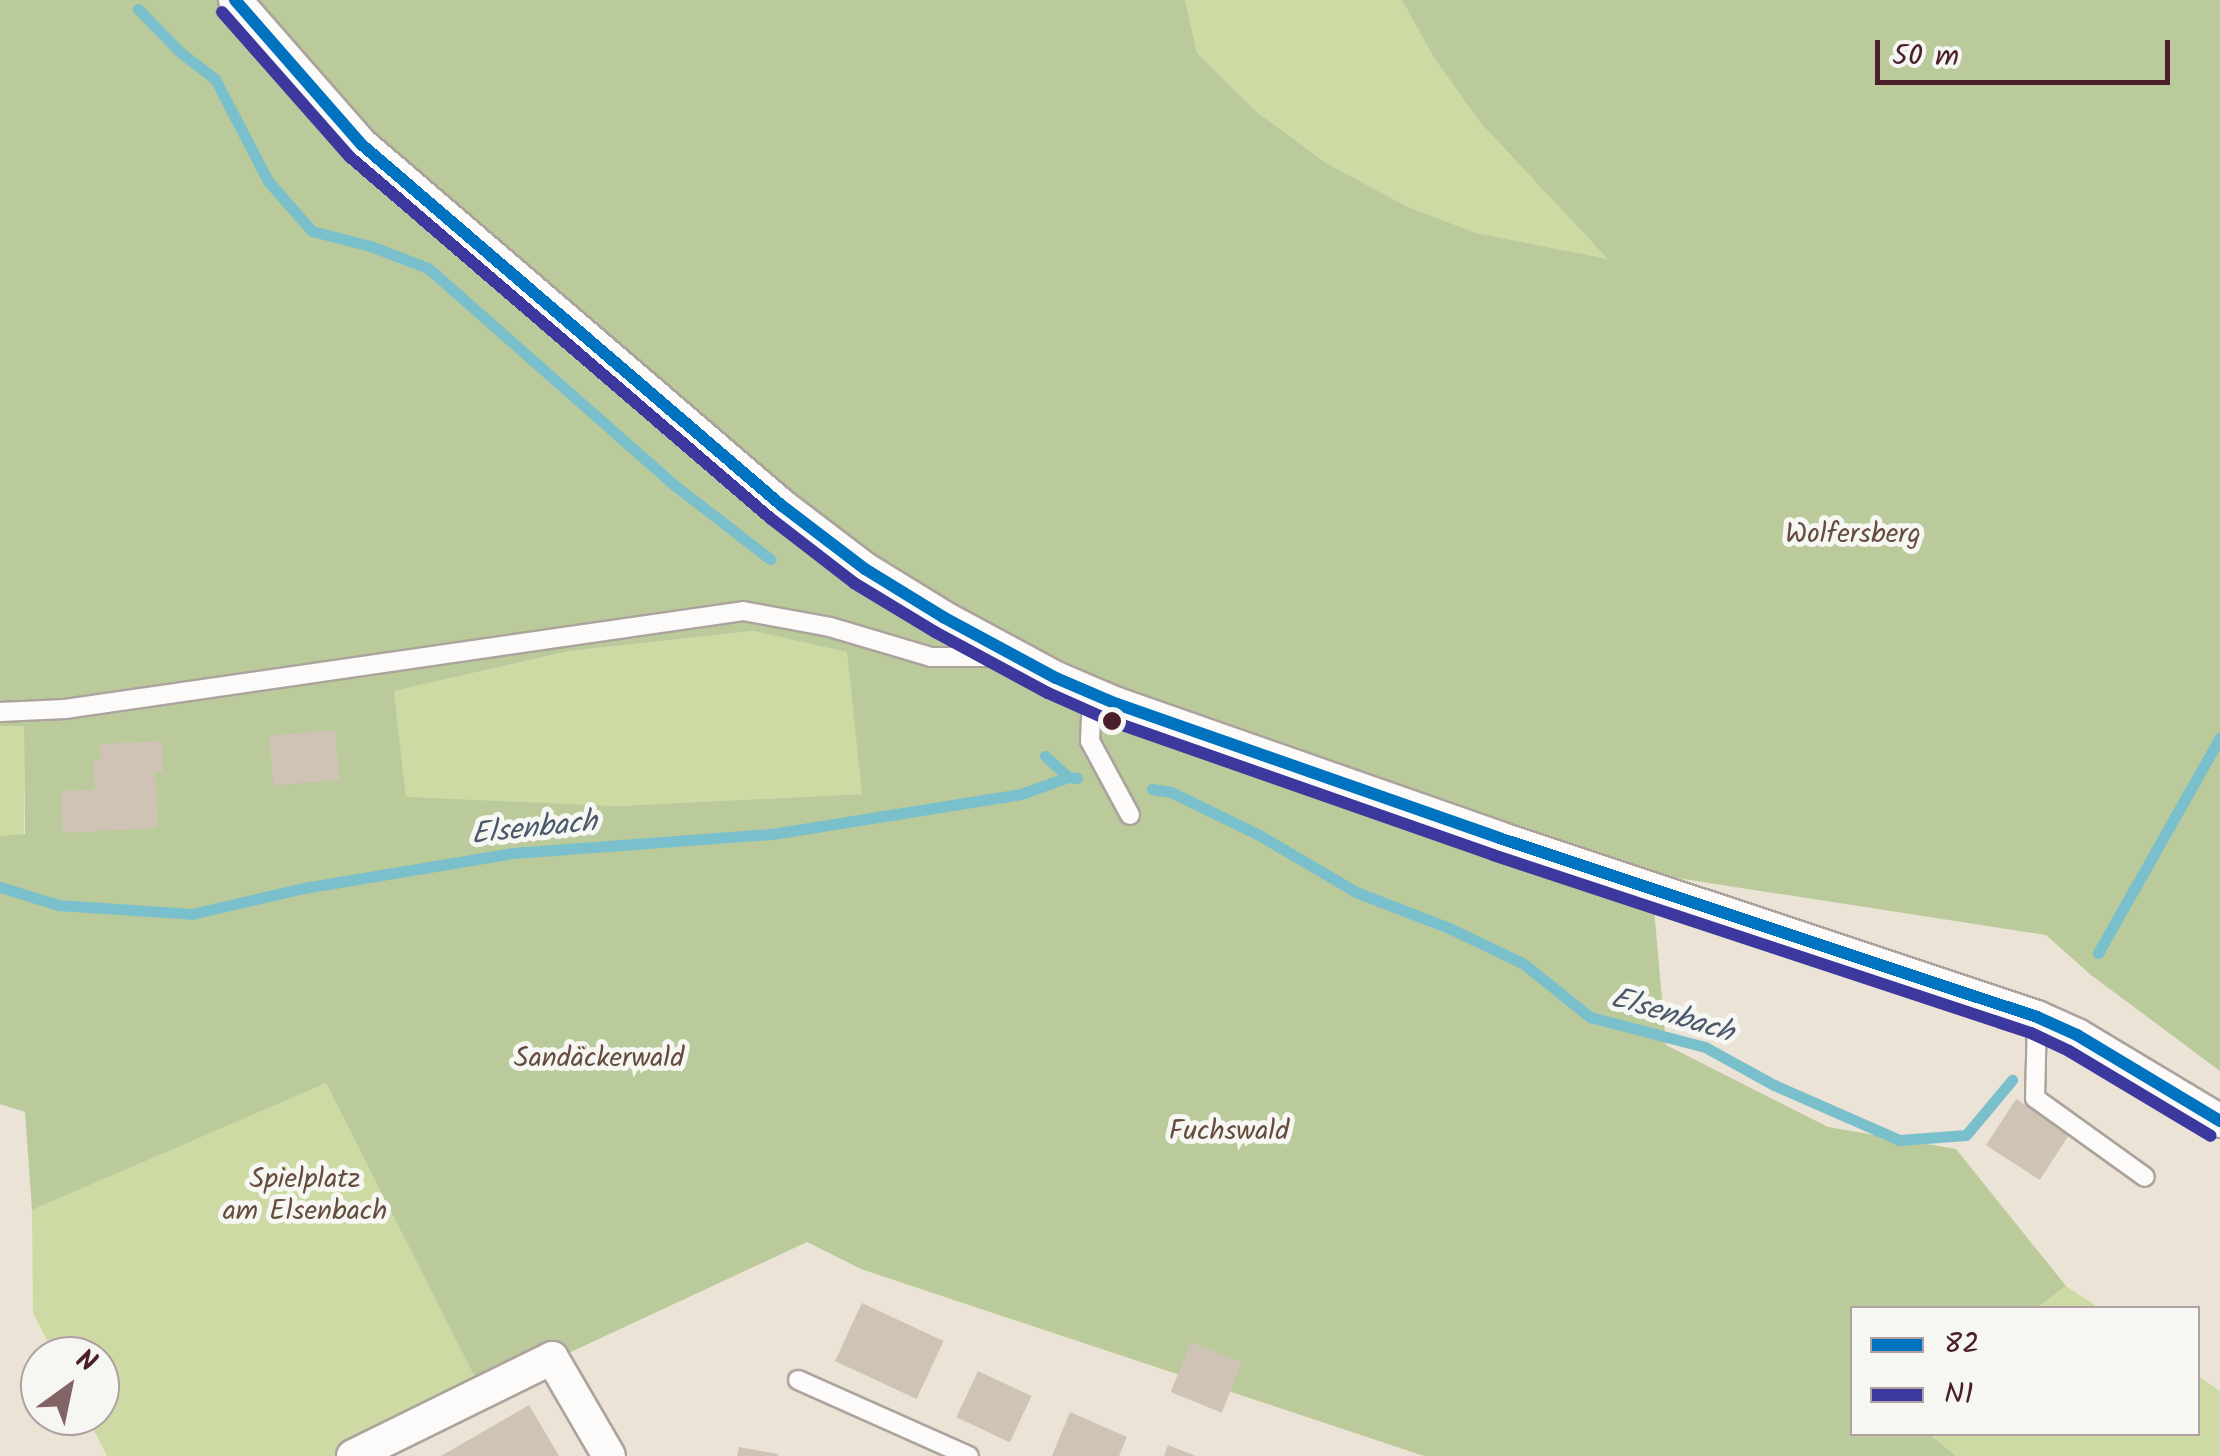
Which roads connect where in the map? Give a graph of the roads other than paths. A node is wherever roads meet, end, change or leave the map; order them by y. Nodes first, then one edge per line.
1 (235, 0) edge
2 (1016, 658) junction
3 (1092, 694) junction
4 (0, 712) edge
5 (1130, 815) dead end
6 (2037, 1017) junction
7 (2220, 1121) edge
8 (2145, 1177) dead end
9 (798, 1380) dead end
10 (353, 1456) edge
11 (609, 1456) edge
12 (969, 1456) edge

1 - 2 street
2 - 3 street
2 - 4 lane
3 - 5 lane
3 - 6 street
6 - 7 street
6 - 8 lane
9 - 12 lane
10 - 11 street

